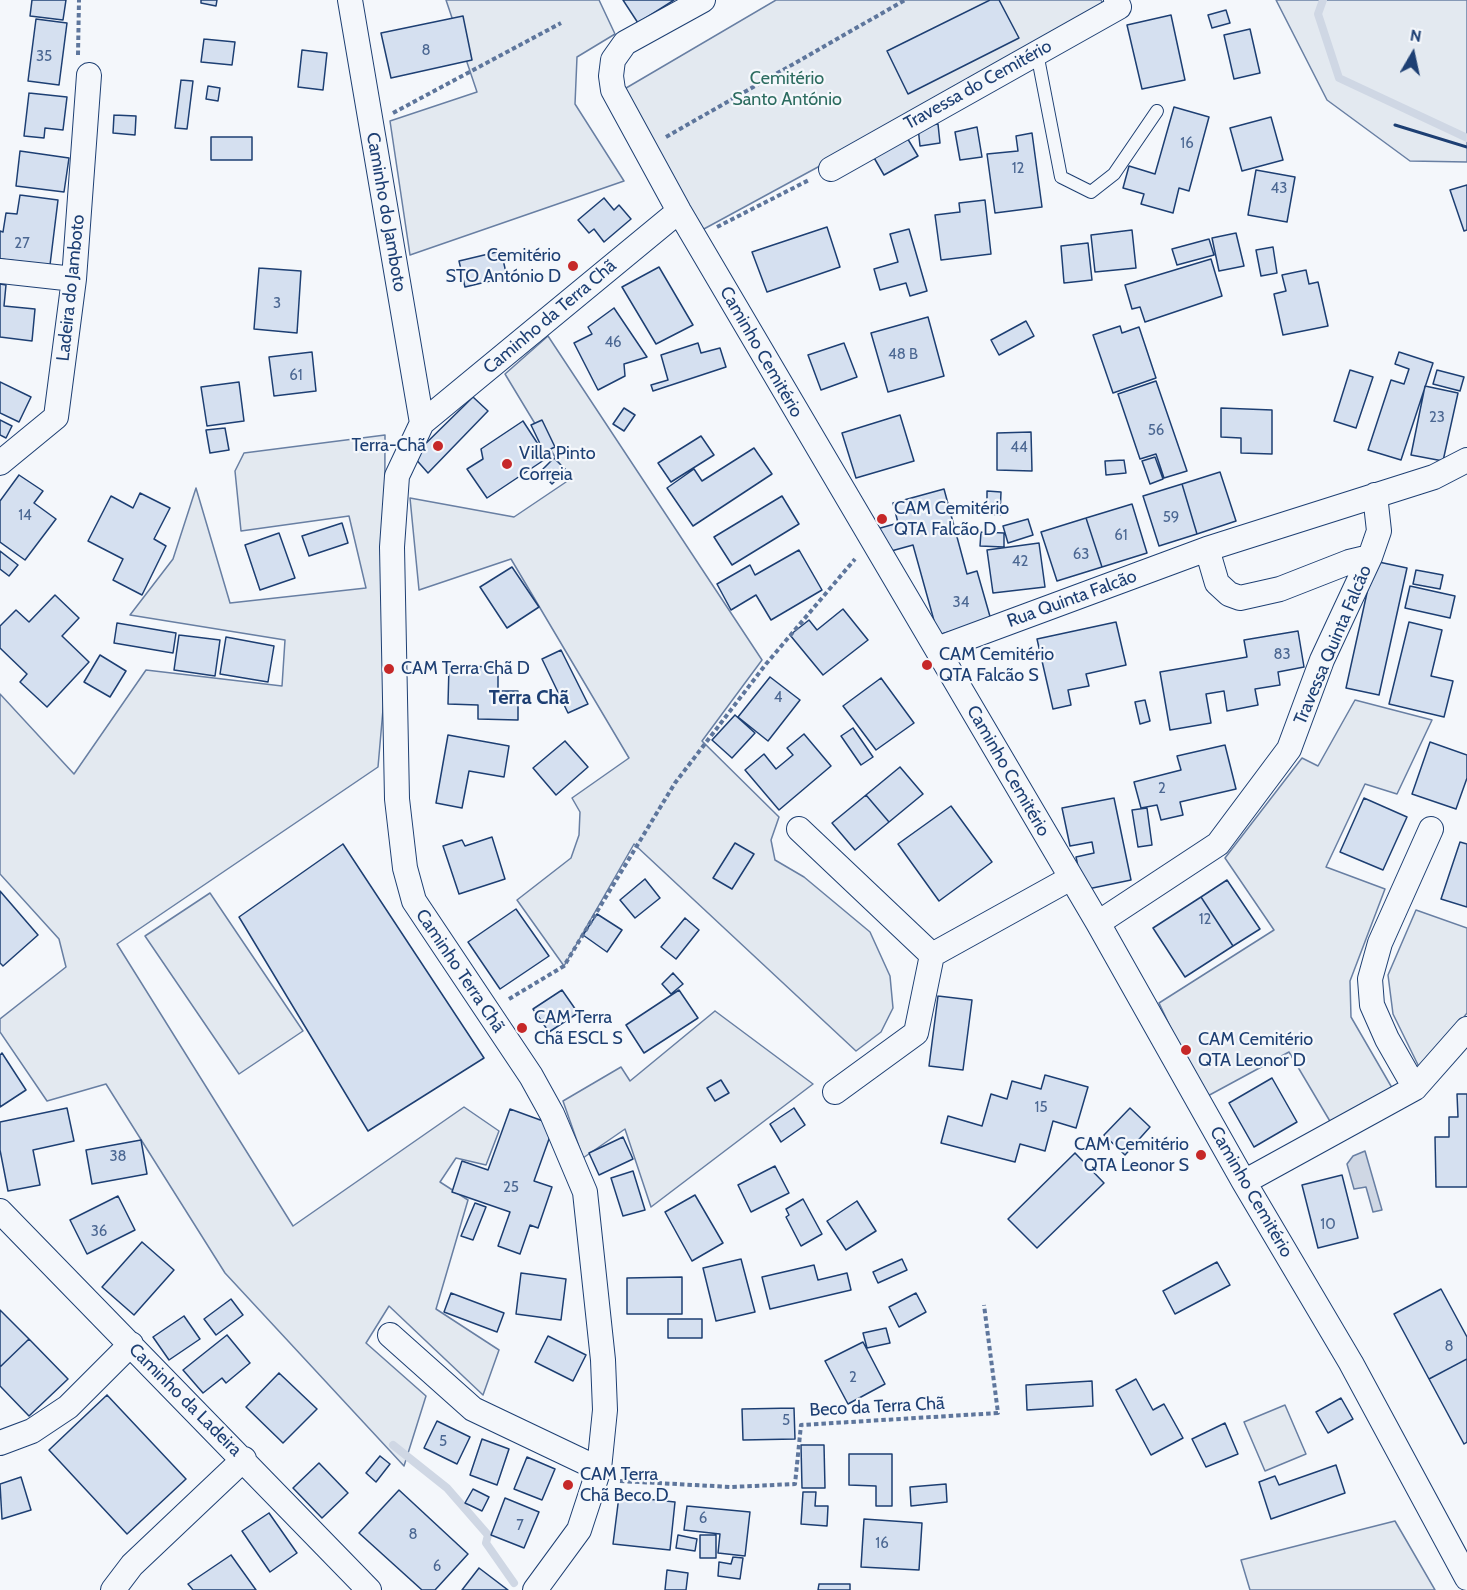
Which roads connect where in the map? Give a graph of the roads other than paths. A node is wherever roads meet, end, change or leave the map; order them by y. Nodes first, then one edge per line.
1 (350, 0) edge
2 (704, 0) edge
3 (1116, 0) edge
4 (1037, 53) junction
5 (89, 80) road end
6 (1158, 111) dead end
7 (831, 169) road end
8 (679, 211) junction
9 (0, 271) edge
10 (75, 279) junction
11 (422, 423) junction
12 (1467, 460) edge
13 (0, 463) edge
14 (1375, 495) junction
15 (1207, 549) junction
16 (1370, 557) junction
17 (937, 649) junction
18 (799, 829) dead end
19 (1431, 830) dead end
20 (1071, 878) junction
21 (1098, 923) junction
22 (932, 956) junction
23 (1467, 1029) edge
24 (1415, 1088) junction
25 (835, 1092) dead end
26 (1244, 1182) junction
27 (0, 1211) edge
28 (390, 1335) dead end
29 (131, 1344) junction
30 (0, 1443) edge
31 (244, 1459) junction
32 (597, 1474) junction
33 (1467, 1578) edge
34 (113, 1590) edge
35 (369, 1590) edge
36 (535, 1590) edge

1 - 11 street, Caminho do Jamboto
2 - 8 street, Caminho Cemitério
3 - 4 street, Travessa do Cemitério
4 - 6 lane
4 - 7 street, Travessa do Cemitério
5 - 10 street, Ladeira do Jamboto
8 - 11 street, Caminho da Terra Chã
8 - 17 street, Caminho Cemitério
9 - 10 street
10 - 13 street, Ladeira do Jamboto
11 - 32 street, Caminho Terra Chã
12 - 14 street, Rua Quinta Falcão
14 - 15 street, Rua Quinta Falcão
14 - 16 street, Travessa Quinta Falcão
15 - 16 street
15 - 17 street, Rua Quinta Falcão
16 - 21 street, Travessa Quinta Falcão
17 - 20 street, Caminho Cemitério
18 - 22 street
19 - 24 street
20 - 21 street, Caminho Cemitério
20 - 22 street
21 - 26 street, Caminho Cemitério
22 - 25 street
23 - 24 street
24 - 26 street
26 - 33 street, Caminho Cemitério
27 - 29 street, Caminho da Ladeira
28 - 32 street
29 - 30 street
29 - 31 street, Caminho da Ladeira
31 - 34 street
31 - 35 street, Caminho da Ladeira
32 - 36 street, Caminho Terra Chã

